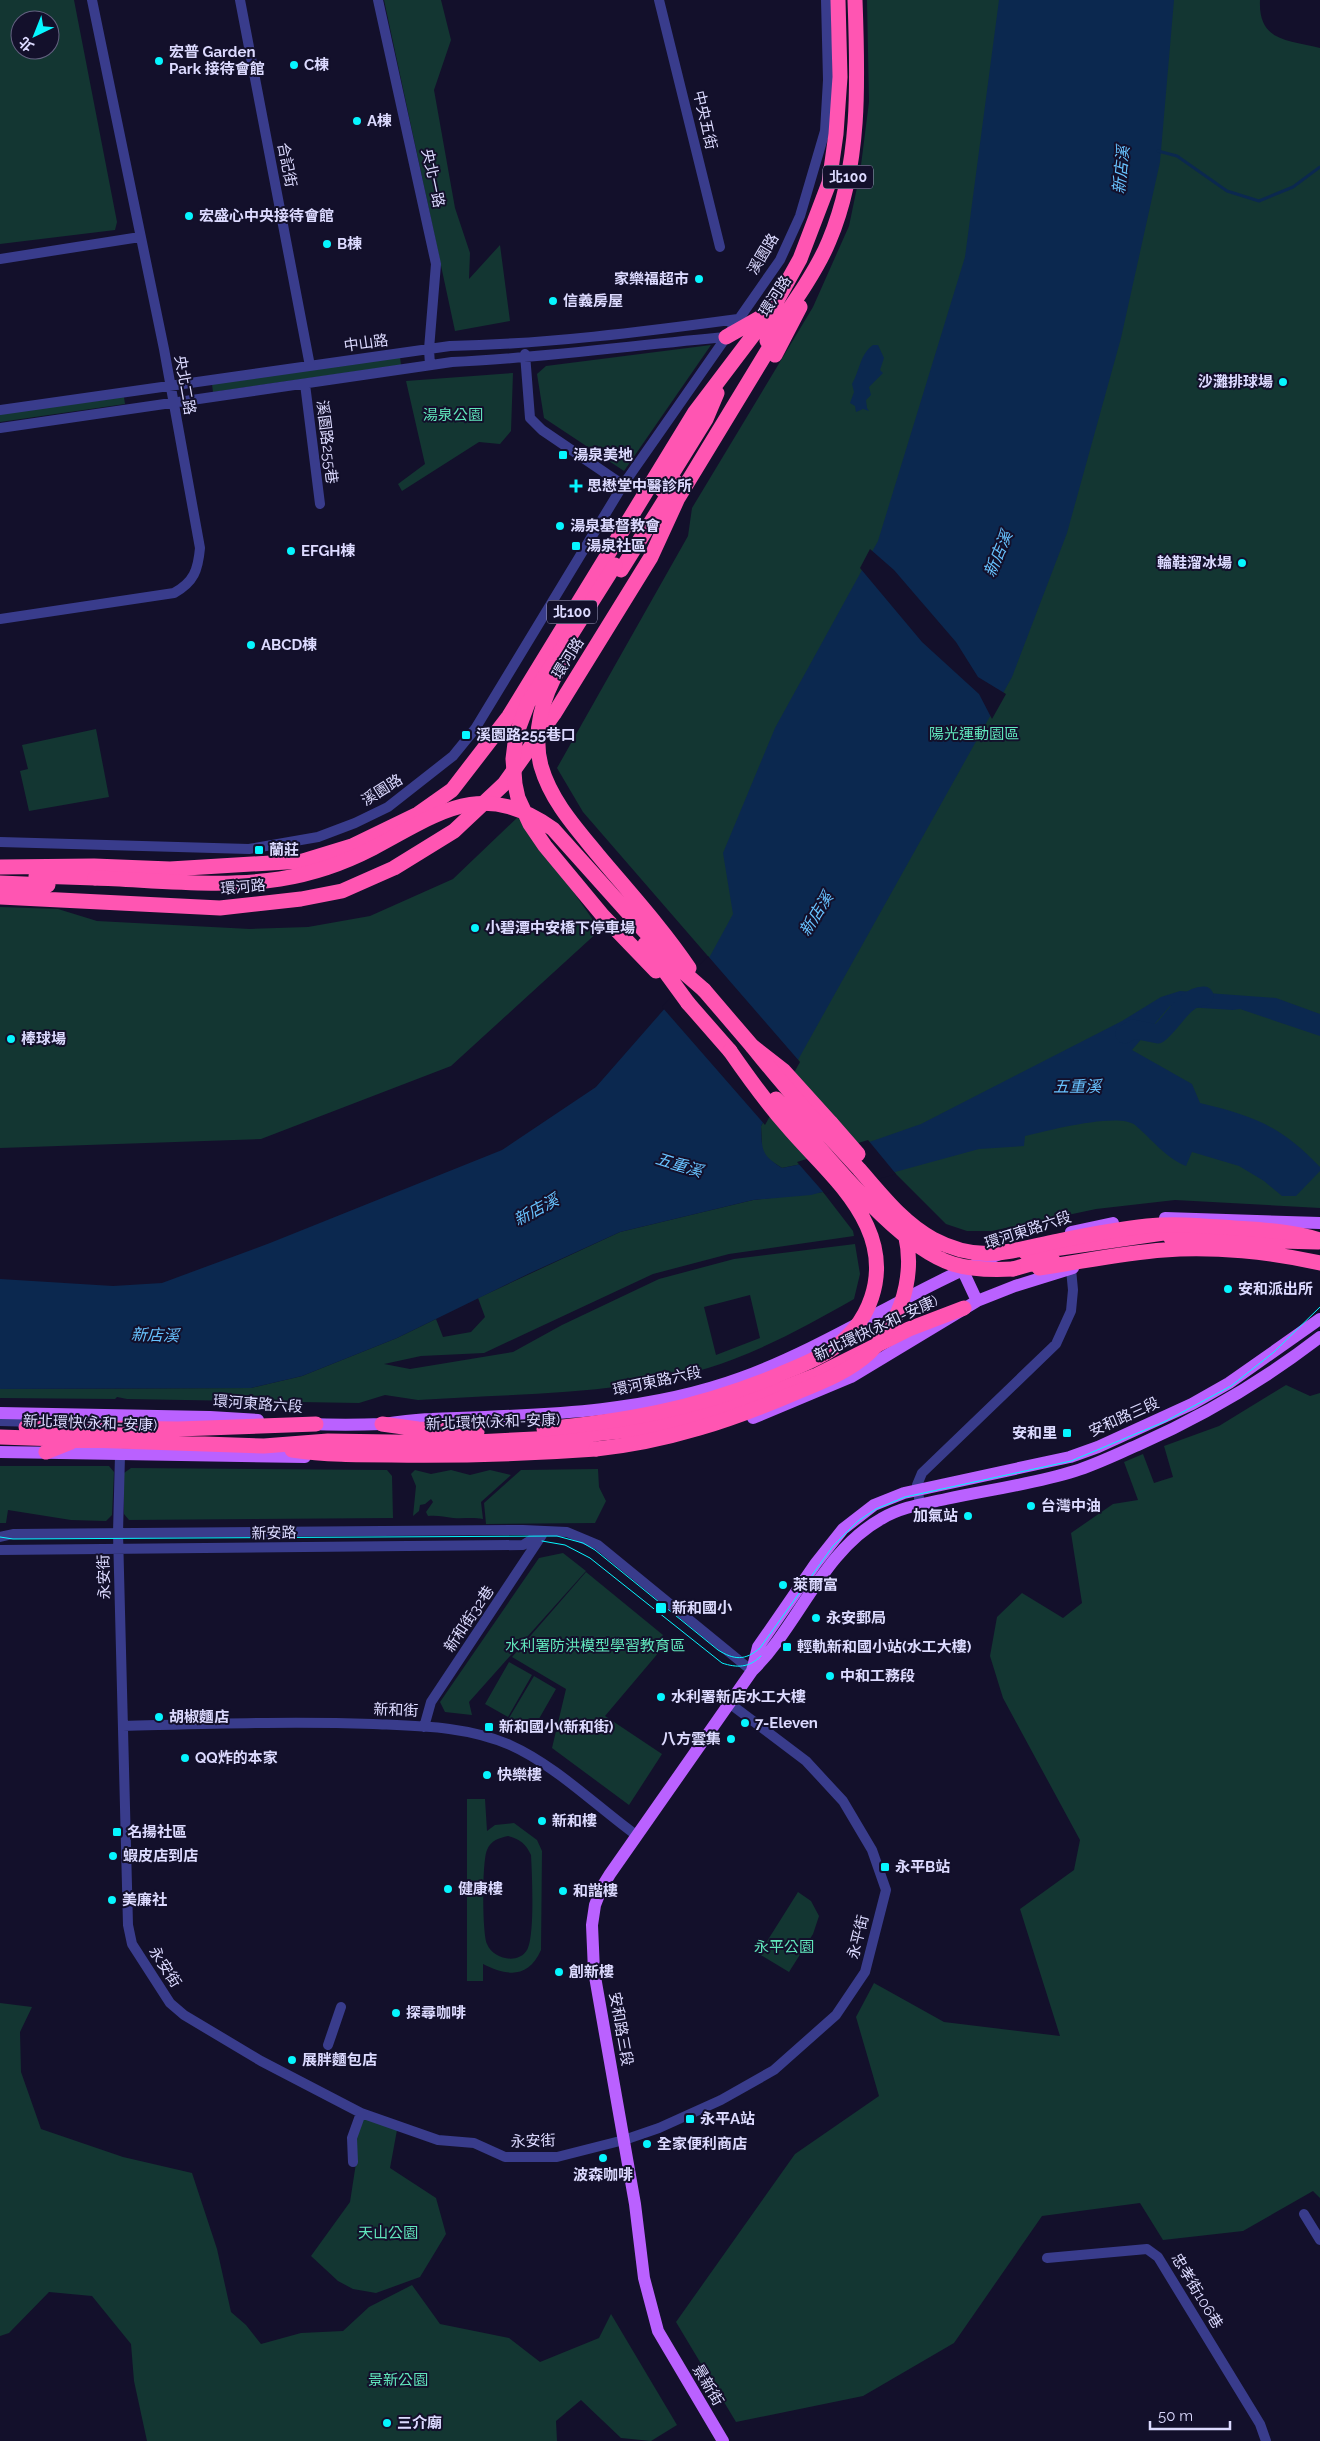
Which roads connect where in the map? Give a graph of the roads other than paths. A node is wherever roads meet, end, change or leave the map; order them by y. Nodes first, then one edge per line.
1 (92, 0) edge
2 (240, 0) edge
3 (378, 0) edge
4 (659, 0) edge
5 (826, 0) edge
6 (838, 0) edge
7 (856, 0) edge
8 (140, 237) junction
9 (828, 243) junction
10 (720, 247) dead end
11 (0, 259) edge
12 (796, 297) junction
13 (770, 313) junction
14 (754, 326) junction
15 (726, 337) junction
16 (524, 344) junction
17 (429, 349) junction
18 (525, 359) junction
19 (430, 365) junction
20 (310, 366) junction
21 (725, 373) junction
22 (305, 384) junction
23 (170, 386) junction
24 (173, 404) junction
25 (0, 410) edge
26 (0, 428) edge
27 (623, 485) junction
28 (320, 504) dead end
29 (651, 557) junction
30 (618, 568) junction
31 (0, 619) edge
32 (0, 842) edge
33 (0, 867) edge
34 (0, 875) edge
35 (0, 883) edge
36 (94, 883) junction
37 (0, 897) edge
38 (704, 990) junction
39 (688, 1003) junction
40 (752, 1046) junction
41 (730, 1051) junction
42 (1286, 1223) junction
43 (1320, 1223) edge
44 (1320, 1230) edge
45 (1267, 1238) junction
46 (1320, 1240) edge
47 (1010, 1253) junction
48 (1320, 1264) edge
49 (1013, 1269) junction
50 (1071, 1269) junction
51 (963, 1272) junction
52 (971, 1304) junction
53 (1316, 1322) edge
54 (1320, 1337) edge
55 (0, 1413) edge
56 (0, 1421) edge
57 (316, 1424) junction
58 (382, 1424) junction
59 (0, 1427) edge
60 (0, 1437) edge
61 (74, 1441) junction
62 (264, 1446) junction
63 (0, 1452) edge
64 (46, 1452) junction
65 (120, 1455) junction
66 (918, 1490) junction
67 (920, 1504) junction
68 (544, 1532) junction
69 (118, 1533) junction
70 (0, 1537) edge
71 (118, 1549) junction
72 (0, 1550) edge
73 (752, 1671) junction
74 (729, 1703) junction
75 (123, 1726) junction
76 (424, 1726) junction
77 (636, 1835) junction
78 (341, 2007) dead end
79 (328, 2045) dead end
80 (360, 2113) junction
81 (624, 2140) junction
82 (353, 2162) dead end
83 (1304, 2214) dead end
84 (1320, 2240) edge
85 (1047, 2258) dead end
86 (666, 2347) joint
87 (724, 2441) edge
88 (1266, 2441) edge

1 - 8 street, 央北二路
2 - 20 street, 合記街
3 - 17 street, 央北一路
4 - 10 street, 中央五街
5 - 14 street, 溪園路
6 - 13 highway, 環河路 / 北100
7 - 9 highway, 環河路 / 北100
8 - 11 street
8 - 23 street, 央北二路
9 - 12 highway, 環河路 / 北100
9 - 29 highway
12 - 13 highway
12 - 14 highway, 環河路 / 北100
13 - 14 highway, 環河路 / 北100
14 - 15 highway
14 - 16 street, 中山路
14 - 21 highway, 環河路 / 北100
14 - 29 highway, 環河路 / 北100
14 - 30 highway
15 - 18 street, 中山路
15 - 27 street, 溪園路
16 - 17 street, 中山路
16 - 18 street
17 - 19 street, 央北一路
17 - 20 street, 中山路
18 - 19 street, 中山路
18 - 27 street
19 - 22 street, 中山路
20 - 23 street, 中山路
21 - 30 highway
21 - 33 highway, 環河路 / 北100
22 - 24 street, 中山路
22 - 28 street, 溪園路255巷
23 - 24 street, 央北二路
23 - 25 street, 中山路
24 - 26 street, 中山路
24 - 31 street, 央北二路
27 - 32 street, 溪園路
29 - 37 highway, 環河路 / 北100
30 - 38 highway, bridge
30 - 39 highway, bridge
34 - 36 highway
35 - 36 highway
36 - 38 highway, bridge
36 - 39 highway, bridge
38 - 40 highway
39 - 41 highway
40 - 47 highway, bridge
40 - 62 highway, bridge
41 - 49 highway, bridge
41 - 58 highway, bridge
42 - 43 main road, 環河東路六段
42 - 44 main road, 環河東路六段
42 - 51 main road, 環河東路六段
45 - 46 highway
45 - 47 highway, bridge
45 - 49 highway
46 - 47 highway, bridge
48 - 49 highway
48 - 50 main road
50 - 52 main road
50 - 66 street
51 - 52 main road
51 - 58 main road, 環河東路六段
52 - 62 highway, 新北環快(永和-安康)
52 - 65 main road
53 - 54 main road
53 - 66 main road, 安和路三段
54 - 67 main road, 安和路三段
55 - 57 main road, 環河東路六段
56 - 57 street
57 - 58 main road, 環河東路六段
57 - 59 highway, 新北環快(永和-安康)
60 - 61 highway, 新北環快(永和-安康)
61 - 62 highway, 新北環快(永和-安康)
61 - 64 highway
63 - 64 main road
64 - 65 main road
65 - 69 street, 永安街
66 - 67 street
66 - 73 main road, 安和路三段
67 - 73 main road, 安和路三段
68 - 69 street, 新安路
68 - 71 street, 新安路
68 - 73 street, 新安路
68 - 76 street, 新和街32巷
69 - 70 street, 新安路
69 - 71 street, 永安街
71 - 72 street, 新安路
71 - 75 street, 永安街
73 - 74 main road, 安和路三段
74 - 77 main road, 安和路三段
74 - 81 street, 永平街
75 - 76 street, 新和街
75 - 80 street, 永安街
76 - 77 street, 新和街
77 - 81 main road, 安和路三段
78 - 79 street
80 - 81 street, 永安街
80 - 82 street
81 - 86 main road, 安和路三段
83 - 84 street
85 - 88 street, 忠孝街106巷
86 - 87 main road, 景新街

